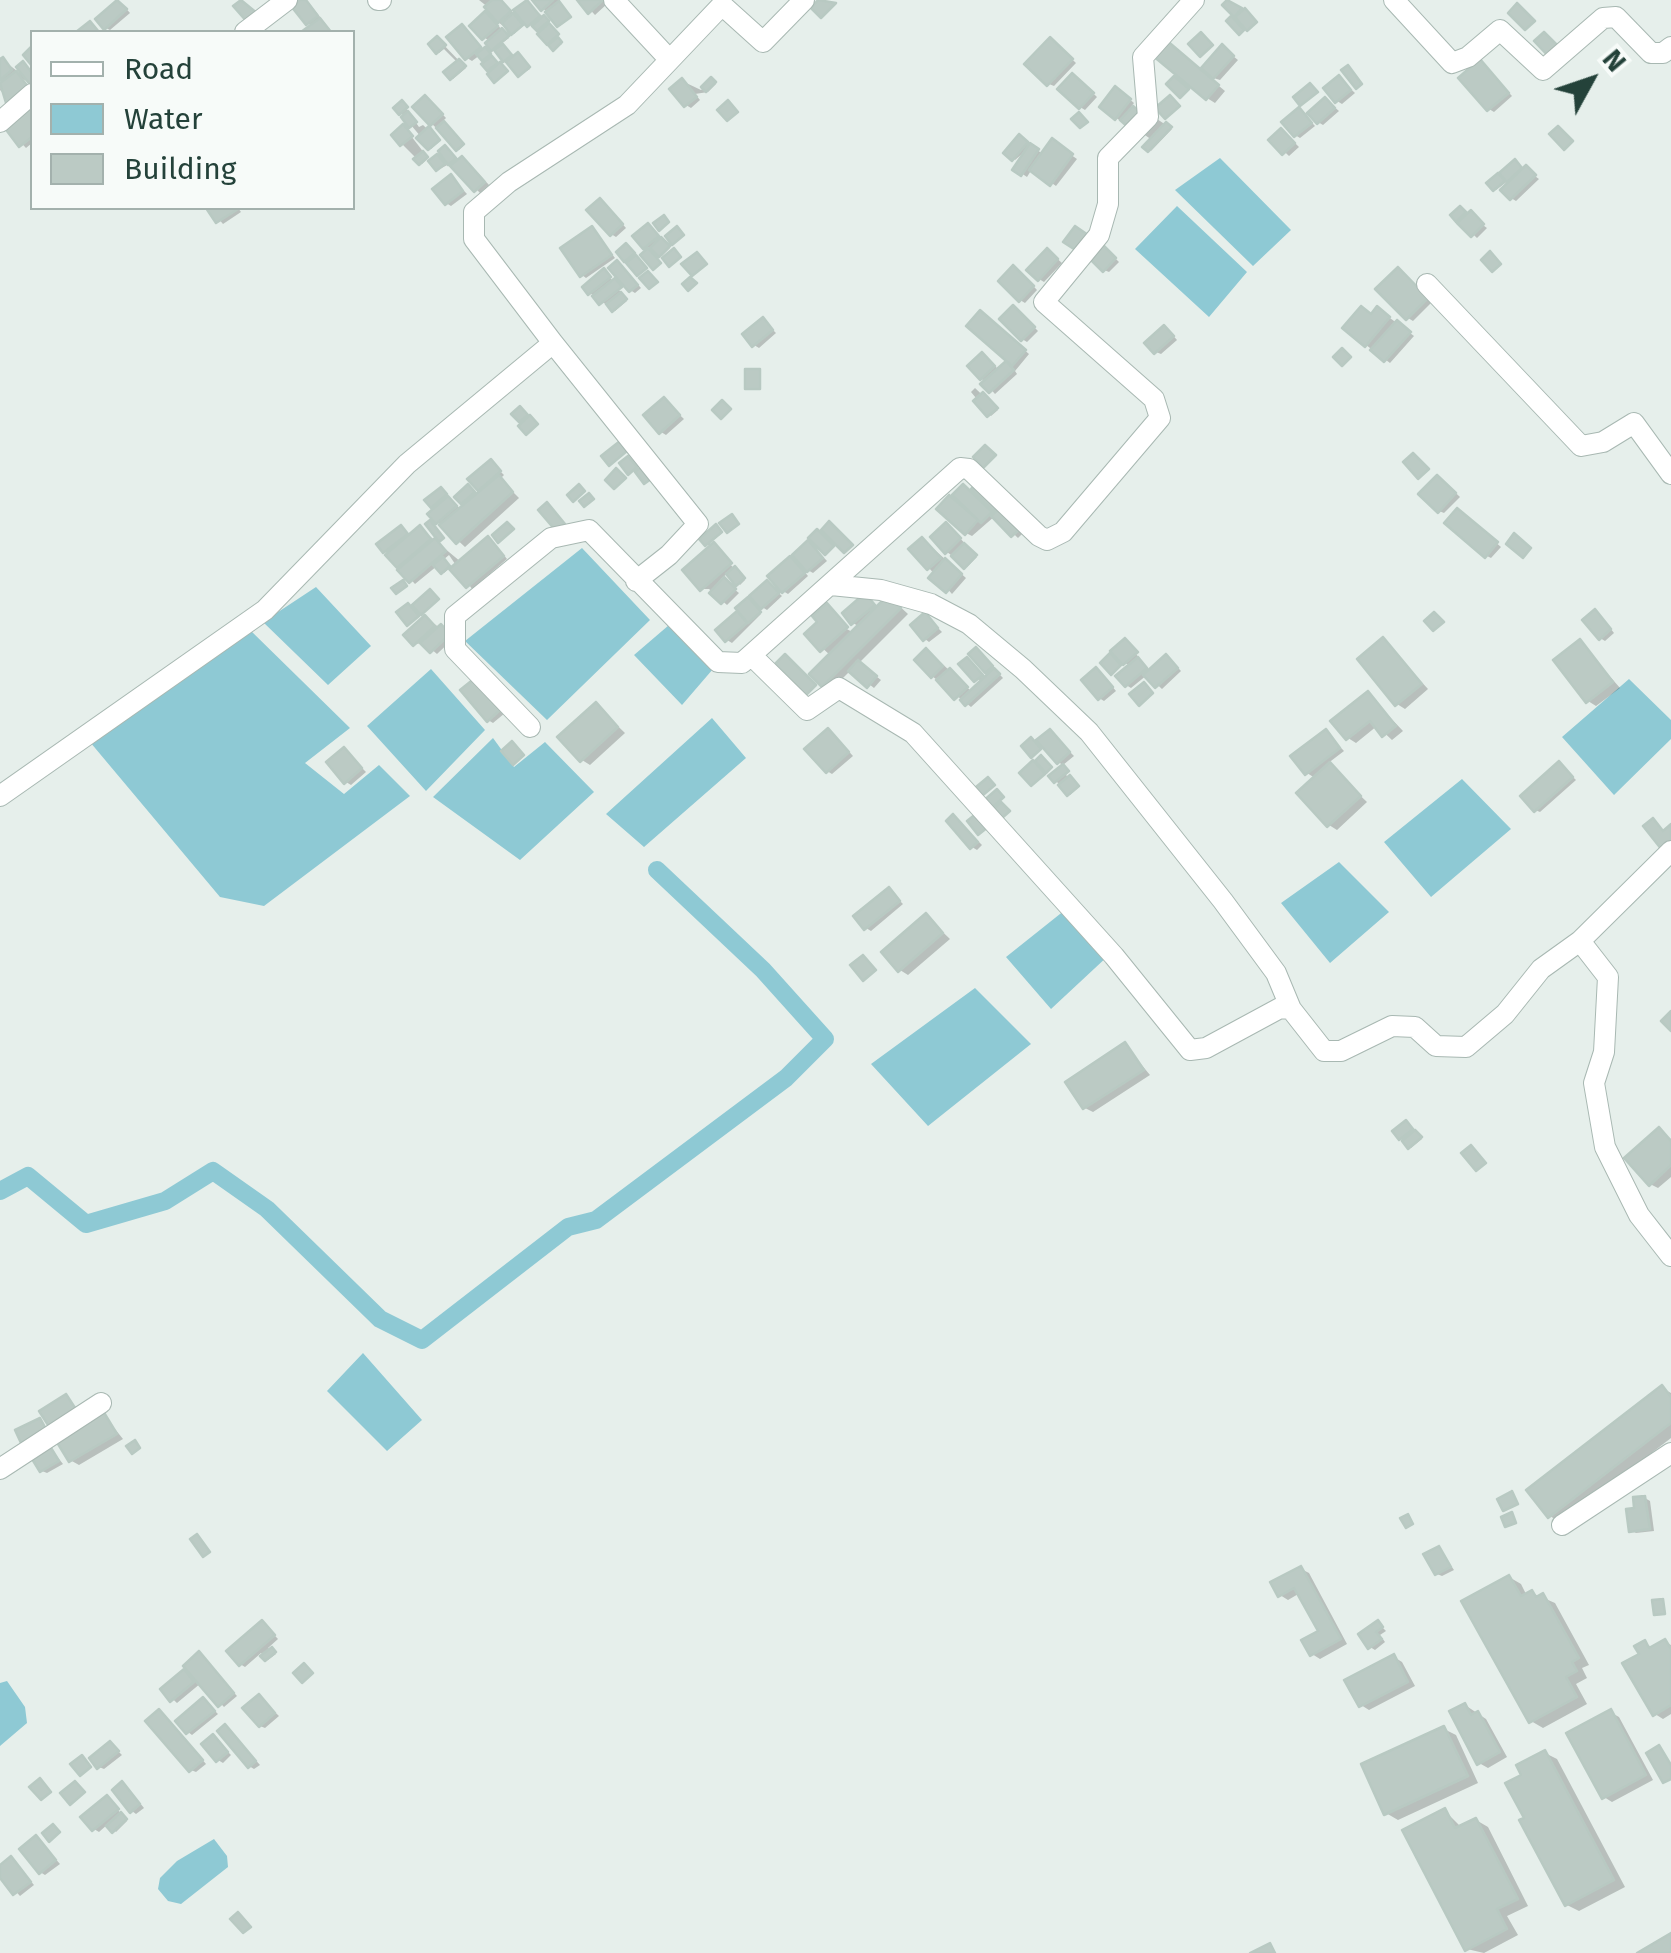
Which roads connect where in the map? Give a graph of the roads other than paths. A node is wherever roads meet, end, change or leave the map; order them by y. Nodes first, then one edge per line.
1 (286, 0) edge
2 (614, 0) edge
3 (804, 0) edge
4 (1194, 0) edge
5 (1394, 0) edge
6 (248, 30) edge
7 (1671, 47) edge
8 (668, 58) junction
9 (30, 96) edge
10 (0, 122) edge
11 (1427, 284) dead end
12 (552, 343) junction
13 (1671, 474) edge
14 (636, 581) junction
15 (831, 584) junction
16 (752, 656) junction
17 (530, 727) dead end
18 (0, 796) edge
19 (1671, 851) edge
20 (1580, 941) junction
21 (1290, 1009) junction
22 (1671, 1256) edge
23 (102, 1403) dead end
24 (1671, 1452) edge
25 (0, 1469) edge
26 (1562, 1525) dead end

1 - 6 street
2 - 8 street
3 - 8 street
4 - 15 street
5 - 7 street
8 - 12 street
9 - 10 street
11 - 13 street
12 - 14 street
12 - 18 street
14 - 16 street
14 - 17 street
15 - 16 street
15 - 21 street
16 - 21 street
19 - 20 street
20 - 21 street
20 - 22 street
23 - 25 street
24 - 26 street

